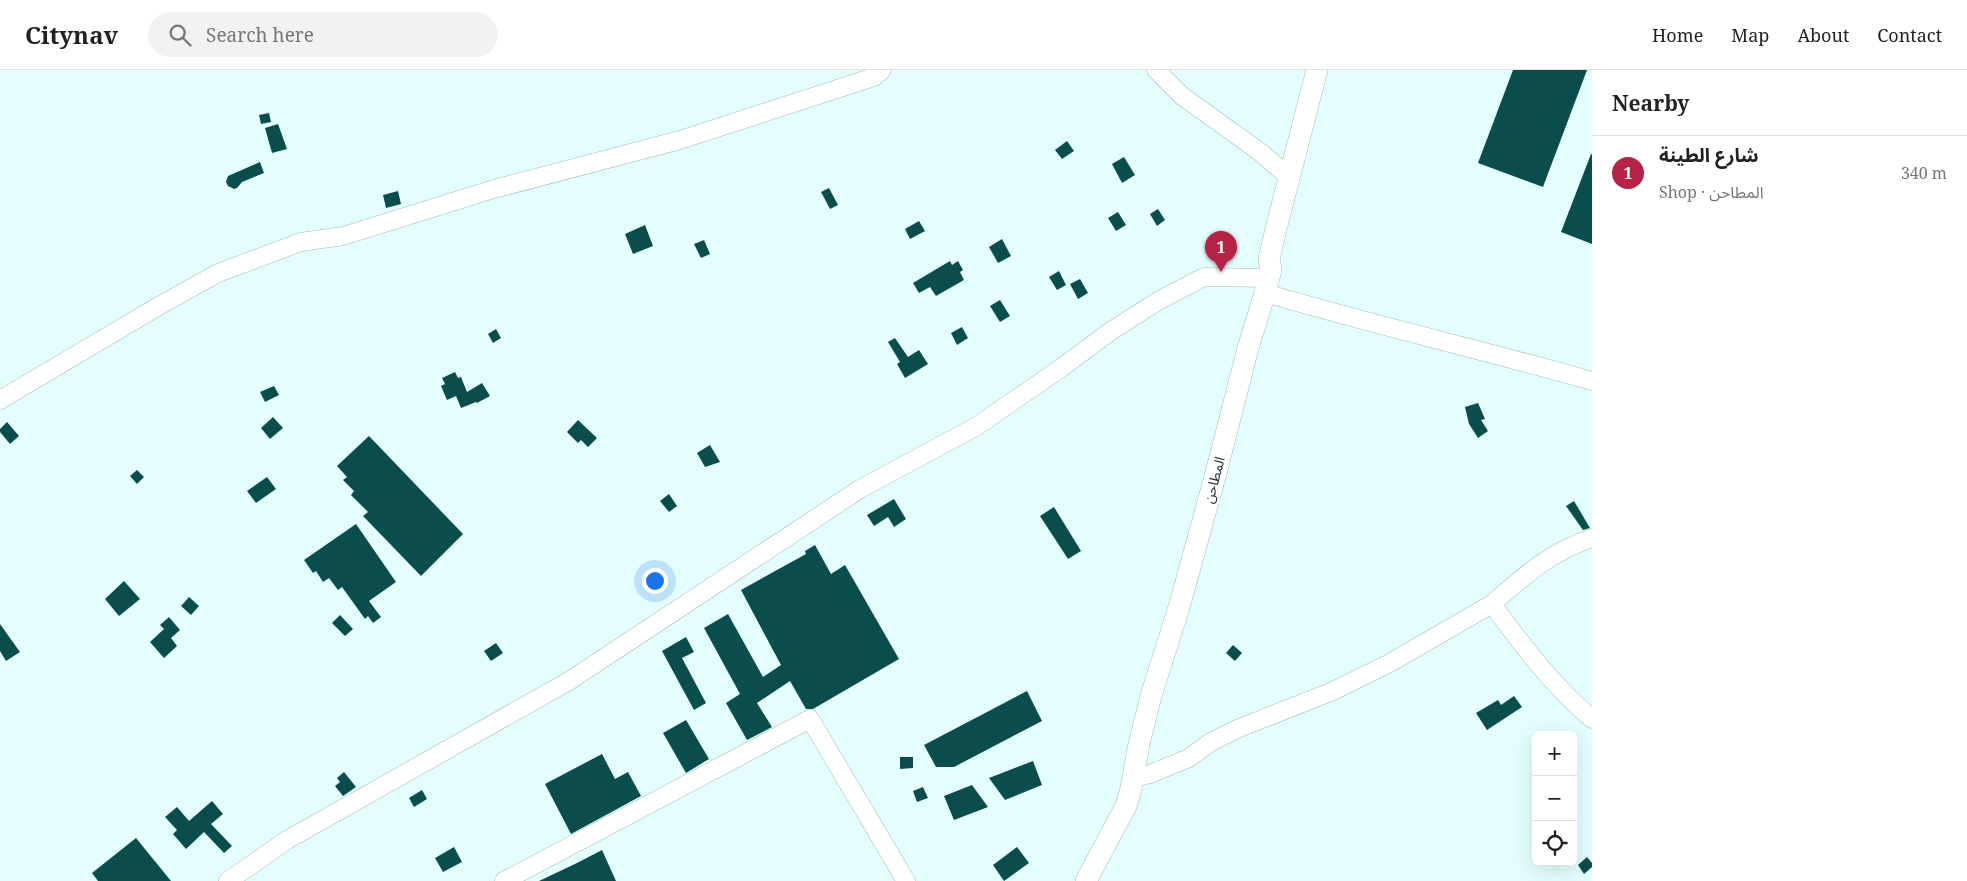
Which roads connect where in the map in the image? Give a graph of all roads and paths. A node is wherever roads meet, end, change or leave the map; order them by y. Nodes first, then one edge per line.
1 (882, 70) edge
2 (1156, 70) edge
3 (1317, 70) edge
4 (1289, 176) junction
5 (1267, 285) junction
6 (1592, 381) edge
7 (0, 400) edge
8 (1592, 538) edge
9 (1492, 604) junction
10 (1592, 720) edge
11 (1134, 778) junction
12 (228, 881) edge
13 (504, 881) edge
14 (906, 881) edge
15 (1086, 881) edge

1 - 7 street
2 - 4 street
3 - 4 main road, المطاحن
4 - 5 main road, المطاحن
5 - 6 street
5 - 11 main road, المطاحن
5 - 12 street
8 - 9 street
9 - 10 street
9 - 11 street
11 - 15 main road, المطاحن
13 - 14 street

